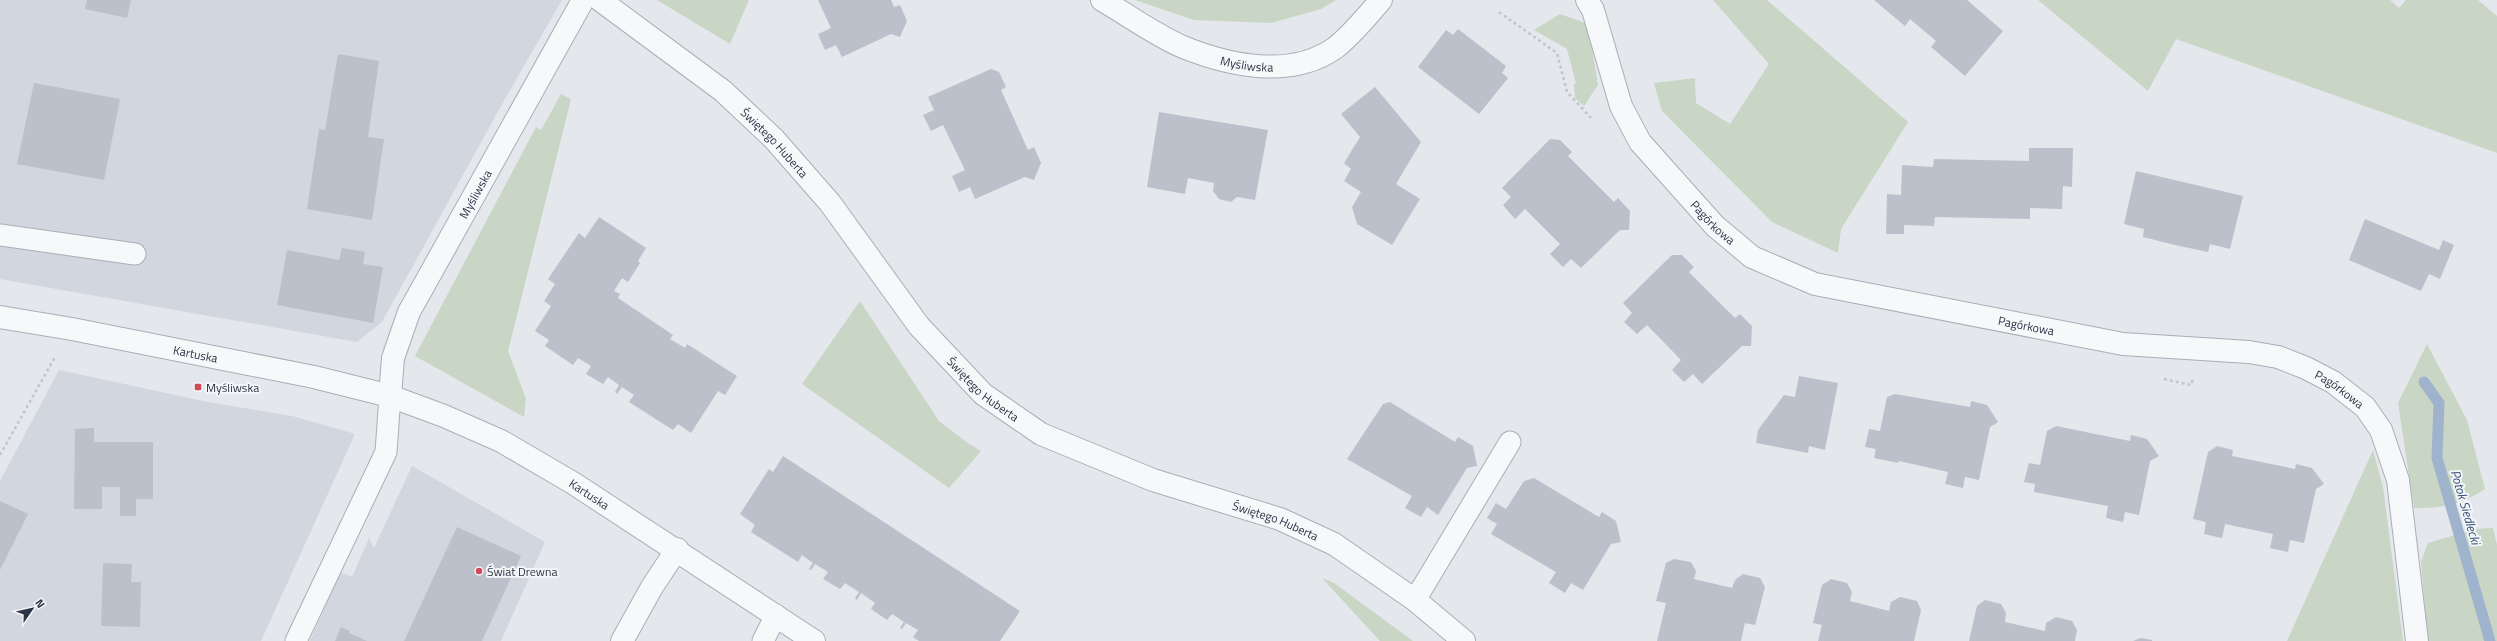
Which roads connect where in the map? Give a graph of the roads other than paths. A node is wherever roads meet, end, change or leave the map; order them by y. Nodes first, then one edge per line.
1 (583, 0) edge
2 (600, 0) edge
3 (1102, 0) edge
4 (1381, 0) edge
5 (1587, 0) edge
6 (0, 235) edge
7 (135, 254) dead end
8 (0, 317) edge
9 (390, 396) junction
10 (1510, 442) dead end
11 (677, 549) junction
12 (1415, 600) junction
13 (776, 615) junction
14 (296, 641) edge
15 (622, 641) edge
16 (763, 641) edge
17 (814, 641) edge
18 (1464, 641) edge
19 (2417, 641) edge

1 - 9 street, Myśliwska
2 - 12 street, Świętego Huberta
3 - 4 street, Myśliwska
5 - 19 street, Pagórkowa
6 - 7 lane
8 - 9 street, Kartuska
9 - 11 street, Kartuska
9 - 14 lane
10 - 12 lane
11 - 13 street, Kartuska
11 - 15 street
12 - 18 street, Świętego Huberta
13 - 16 lane
13 - 17 street, Kartuska

